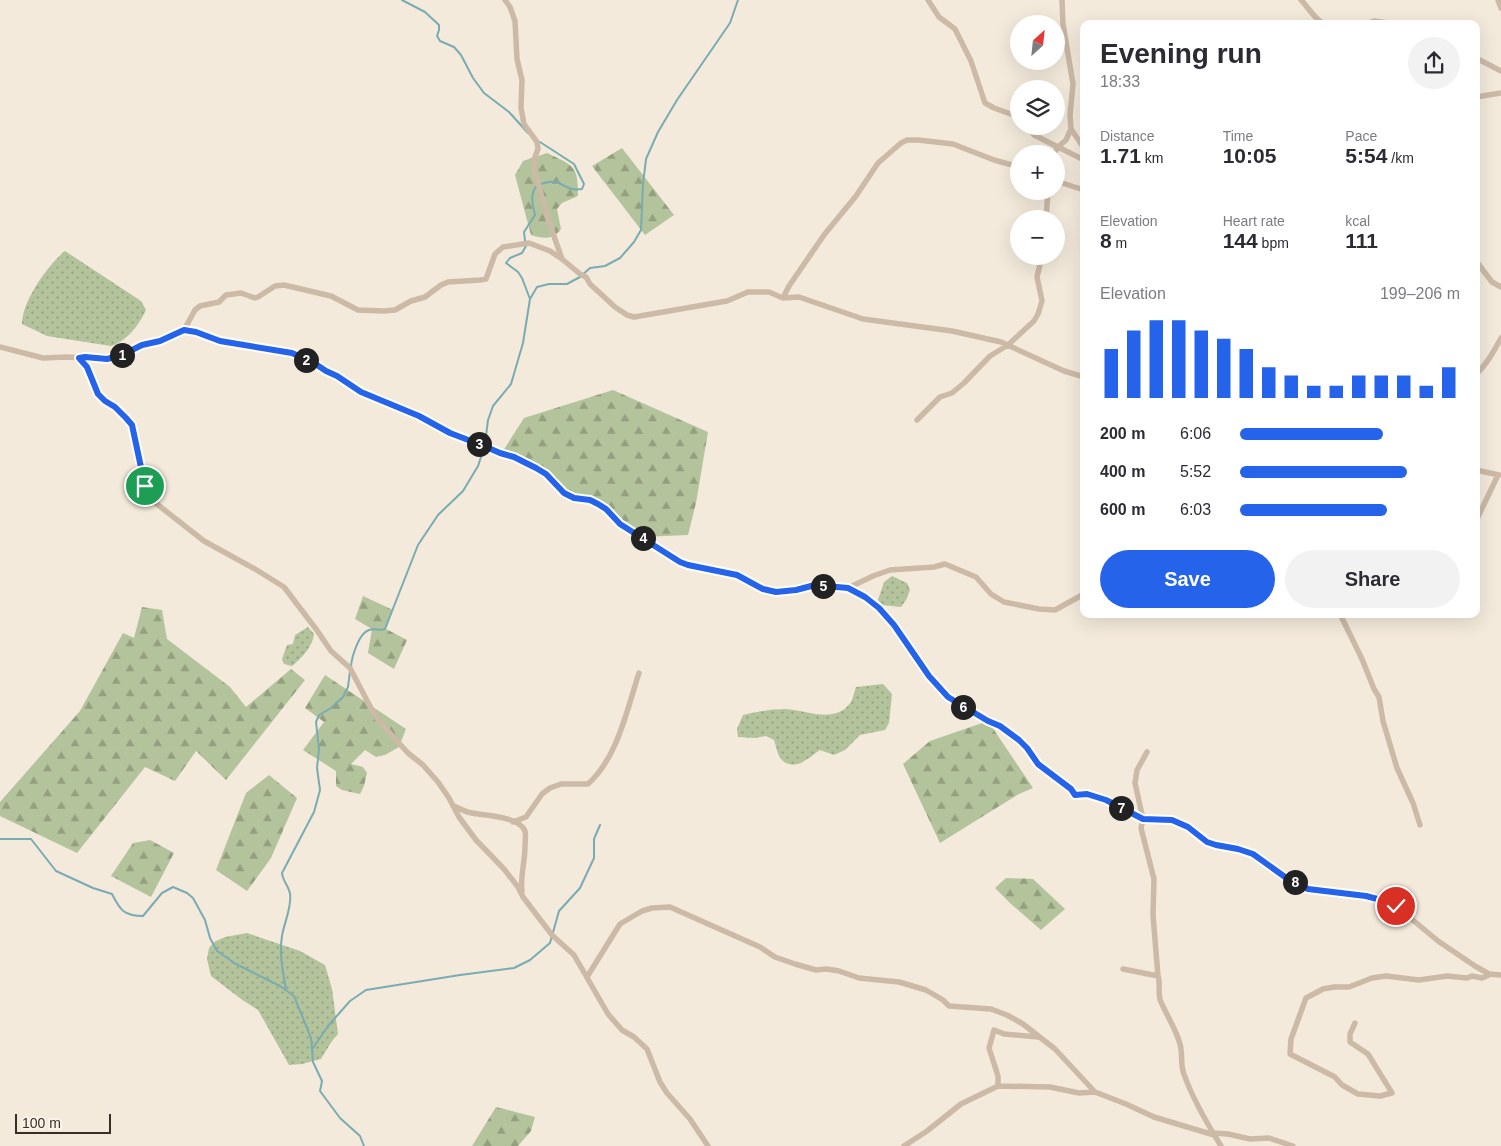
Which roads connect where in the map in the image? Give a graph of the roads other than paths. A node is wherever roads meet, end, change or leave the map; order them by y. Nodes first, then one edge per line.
1 (505, 0) edge
2 (928, 0) edge
3 (1062, 0) edge
4 (1301, 0) edge
5 (1498, 0) edge
6 (1501, 8) edge
7 (1318, 20) edge
8 (1480, 60) edge
9 (1501, 71) edge
10 (1501, 93) edge
11 (1480, 96) edge
12 (1010, 114) edge
13 (1071, 129) junction
14 (1034, 135) edge
15 (1080, 142) edge
16 (1054, 145) edge
17 (1060, 145) edge
18 (1065, 150) edge
19 (1080, 158) edge
20 (1010, 164) edge
21 (1065, 185) edge
22 (1080, 189) edge
23 (562, 259) junction
24 (1040, 265) edge
25 (1480, 266) edge
26 (1501, 287) edge
27 (783, 298) junction
28 (184, 330) junction
29 (1501, 338) edge
30 (1008, 345) junction
31 (0, 347) edge
32 (79, 358) junction
33 (1480, 369) edge
34 (1080, 375) edge
35 (917, 420) dead end
36 (1480, 471) edge
37 (1499, 475) edge
38 (1480, 513) edge
39 (848, 588) junction
40 (1080, 596) edge
41 (1342, 618) edge
42 (639, 673) dead end
43 (1147, 752) dead end
44 (454, 806) junction
45 (1143, 819) junction
46 (513, 822) junction
47 (1420, 824) dead end
48 (523, 897) junction
49 (1122, 969) dead end
50 (1491, 974) junction
51 (1501, 975) edge
52 (1158, 976) junction
53 (587, 977) junction
54 (1354, 1024) dead end
55 (1039, 1037) junction
56 (998, 1086) junction
57 (1095, 1092) junction
58 (1214, 1134) junction
59 (708, 1146) edge
60 (904, 1146) edge
61 (1221, 1146) edge
62 (1293, 1146) edge

1 - 23 street
2 - 12 street
3 - 13 street
4 - 7 street
5 - 6 street
8 - 9 street
10 - 11 street
13 - 15 street
13 - 17 street
14 - 16 street
18 - 19 street
20 - 27 street
21 - 22 street
23 - 27 street
23 - 28 street
24 - 30 street
25 - 26 street
27 - 30 street
28 - 32 street
28 - 39 street
29 - 33 street
30 - 34 street
30 - 35 street
31 - 32 street
32 - 44 street
36 - 37 street
37 - 38 street
39 - 40 street
39 - 45 street
41 - 47 street
42 - 46 street
43 - 45 street
44 - 46 street
44 - 48 street
45 - 50 street
45 - 52 street
46 - 48 street
48 - 53 street
49 - 52 street
50 - 51 street
50 - 54 street
52 - 58 street
53 - 55 street
53 - 59 street
55 - 56 street
55 - 57 street
56 - 57 street
56 - 60 street
57 - 58 street
58 - 61 street
58 - 62 street

